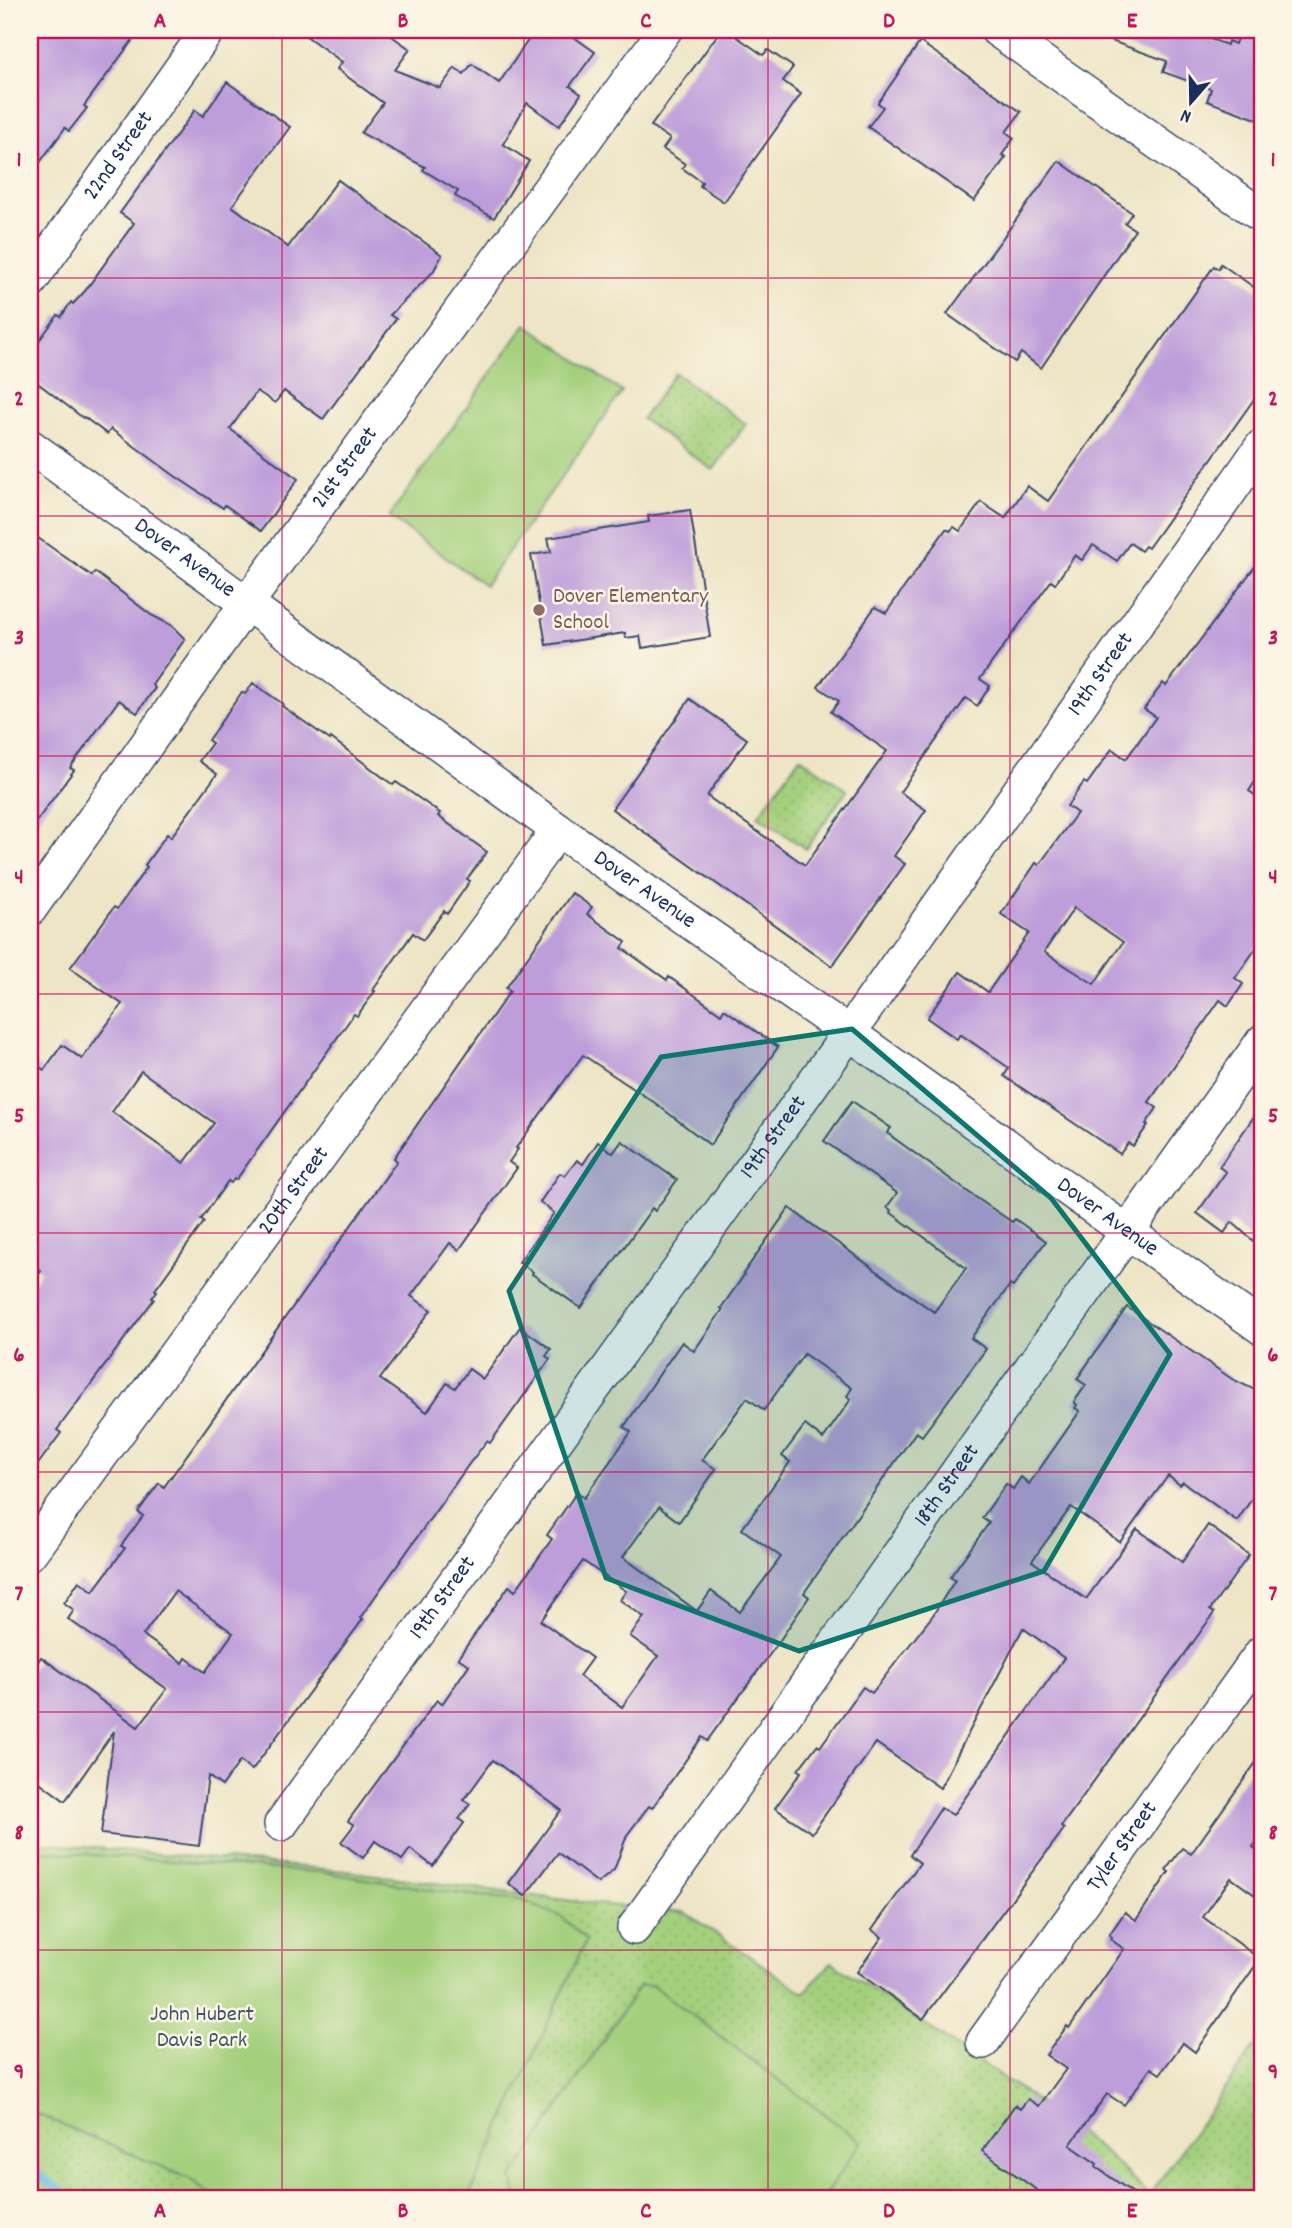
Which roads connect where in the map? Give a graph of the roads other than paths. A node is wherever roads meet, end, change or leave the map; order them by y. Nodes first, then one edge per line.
1 (208, 30) edge
2 (665, 30) edge
3 (997, 30) edge
4 (1262, 216) edge
5 (30, 282) edge
6 (30, 446) edge
7 (1262, 446) edge
8 (247, 603) junction
9 (558, 830) junction
10 (30, 909) edge
11 (849, 1033) junction
12 (1262, 1042) edge
13 (1127, 1230) junction
14 (1262, 1328) edge
15 (30, 1553) edge
16 (1262, 1652) edge
17 (281, 1824) dead end
18 (634, 1928) dead end
19 (983, 2042) dead end

1 - 5 street, 22nd Street
2 - 8 street, 21st Street
3 - 4 street
6 - 8 street, Dover Avenue
7 - 11 street, 19th Street
8 - 9 street, Dover Avenue
8 - 10 street, 21st Street
9 - 11 street, Dover Avenue
9 - 15 street, 20th Street
11 - 13 street, Dover Avenue
11 - 17 street, 19th Street
12 - 13 street, 18th Street
13 - 14 street, Dover Avenue
13 - 18 street, 18th Street
16 - 19 street, Tyler Street

